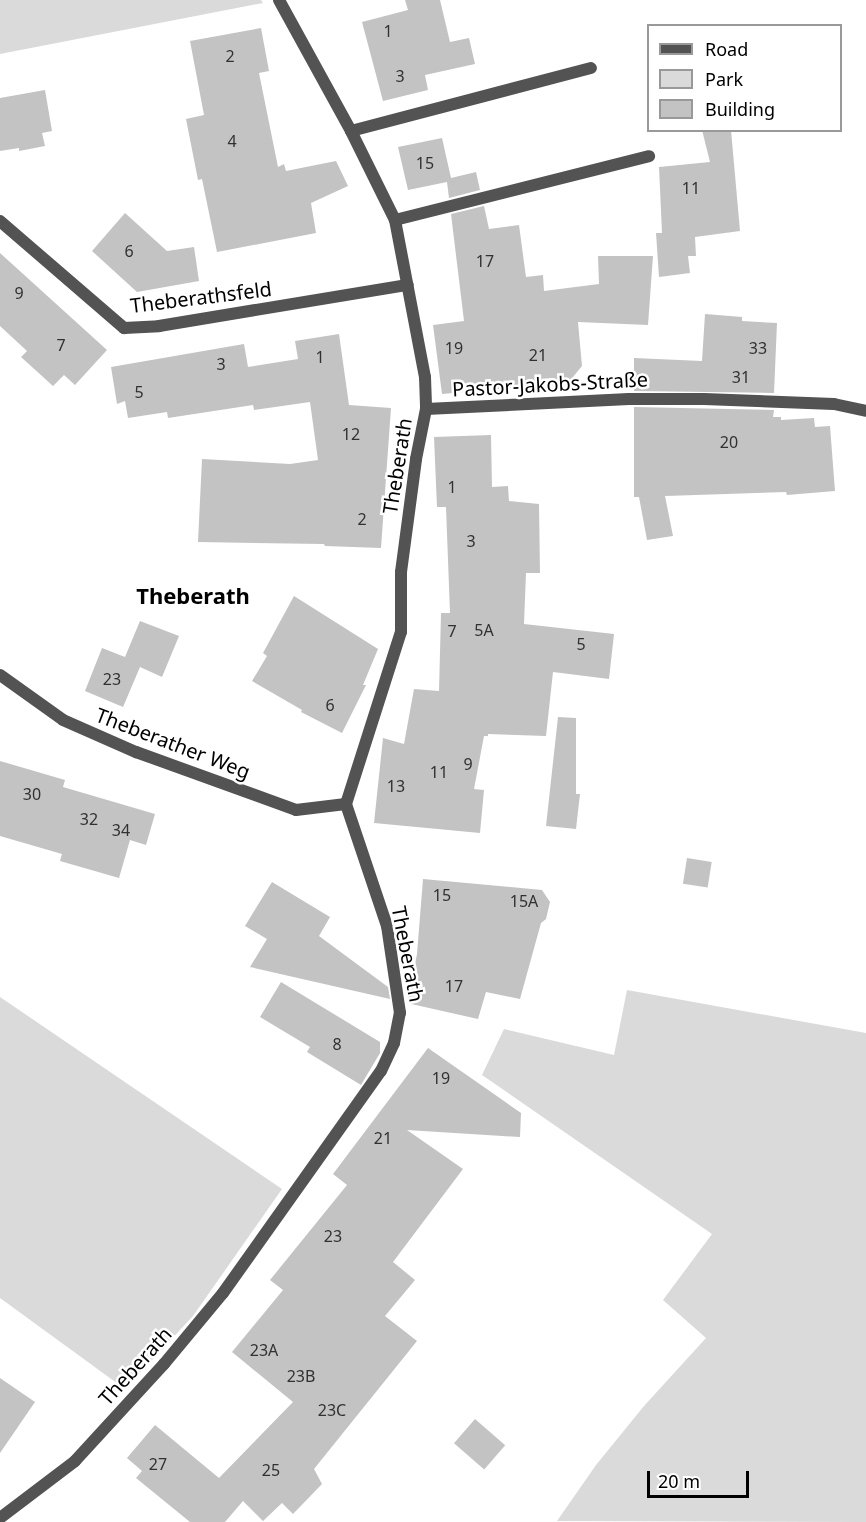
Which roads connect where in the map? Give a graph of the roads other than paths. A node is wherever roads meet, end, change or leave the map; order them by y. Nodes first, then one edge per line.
1 (279, 0) edge
2 (591, 68) dead end
3 (351, 130) junction
4 (649, 156) dead end
5 (395, 220) junction
6 (0, 221) edge
7 (408, 285) junction
8 (426, 409) junction
9 (866, 411) edge
10 (0, 675) edge
11 (346, 804) junction
12 (0, 1518) edge

1 - 3 street, Pastor-Jakobs-Straße
2 - 3 street
3 - 5 street, Pastor-Jakobs-Straße
4 - 5 street
5 - 7 street, Pastor-Jakobs-Straße
6 - 7 street, Theberathsfeld
7 - 8 street, Pastor-Jakobs-Straße
8 - 9 street, Pastor-Jakobs-Straße
8 - 11 street, Theberath
10 - 11 street, Theberather Weg
11 - 12 street, Theberath

